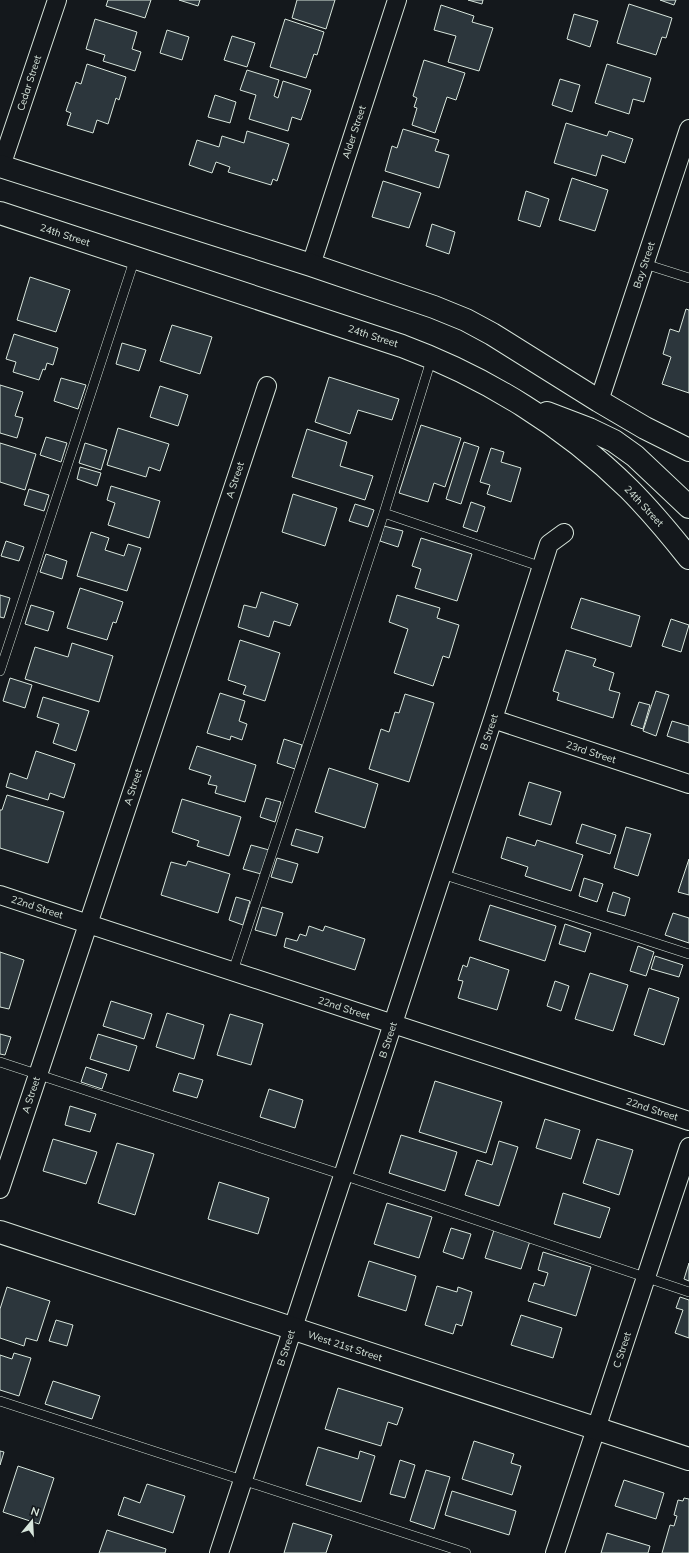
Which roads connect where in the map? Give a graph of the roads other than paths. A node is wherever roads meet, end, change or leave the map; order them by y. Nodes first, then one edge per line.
1 (57, 0) edge
2 (396, 0) edge
3 (689, 130) edge
4 (1, 166) edge
5 (0, 213) edge
6 (135, 258) junction
7 (645, 264) junction
8 (311, 265) junction
9 (689, 278) edge
10 (432, 357) junction
11 (266, 386) dead end
12 (516, 401) junction
13 (599, 401) junction
14 (689, 450) edge
15 (689, 507) edge
16 (384, 513) junction
17 (564, 533) dead end
18 (689, 558) edge
19 (542, 567) junction
20 (0, 671) edge
21 (493, 719) junction
22 (689, 784) edge
23 (442, 874) junction
24 (0, 895) edge
25 (87, 924) junction
26 (689, 954) edge
27 (233, 971) junction
28 (393, 1024) junction
29 (0, 1062) edge
30 (38, 1074) junction
31 (689, 1122) edge
32 (689, 1148) edge
33 (343, 1175) junction
34 (0, 1189) edge
35 (0, 1232) edge
36 (646, 1278) junction
37 (689, 1292) edge
38 (293, 1328) junction
39 (0, 1401) edge
40 (596, 1429) junction
41 (689, 1459) edge
42 (242, 1481) junction
43 (219, 1553) edge
44 (466, 1553) edge
45 (555, 1553) edge

1 - 4 street, Cedar Street
2 - 8 street, Alder Street
3 - 7 street, Bay Street
4 - 8 main road
5 - 6 main road, 24th Street
6 - 10 main road, 24th Street
6 - 20 lane
7 - 9 lane
7 - 13 street, Bay Street
8 - 13 main road
10 - 12 main road, 24th Street
10 - 16 lane
11 - 25 street, A Street
12 - 15 main road
12 - 18 main road, 24th Street
13 - 14 main road
16 - 19 lane
16 - 27 lane
17 - 19 street, B Street
19 - 21 street, B Street
21 - 22 street, 23rd Street
21 - 23 street, B Street
23 - 26 lane
23 - 28 street, B Street
24 - 25 street, 22nd Street
25 - 27 street, 22nd Street
25 - 30 street, A Street
27 - 28 street, 22nd Street
28 - 31 street, 22nd Street
28 - 33 street, B Street
29 - 30 lane
30 - 33 lane
30 - 34 street, A Street
32 - 36 street, C Street
33 - 36 lane
33 - 38 street, B Street
35 - 38 main road, West 21st Street
36 - 37 lane
36 - 40 street, C Street
38 - 40 main road, West 21st Street
38 - 42 street, B Street
39 - 42 lane
40 - 41 main road, West 21st Street
40 - 45 street, C Street
42 - 43 street, B Street
42 - 44 lane

